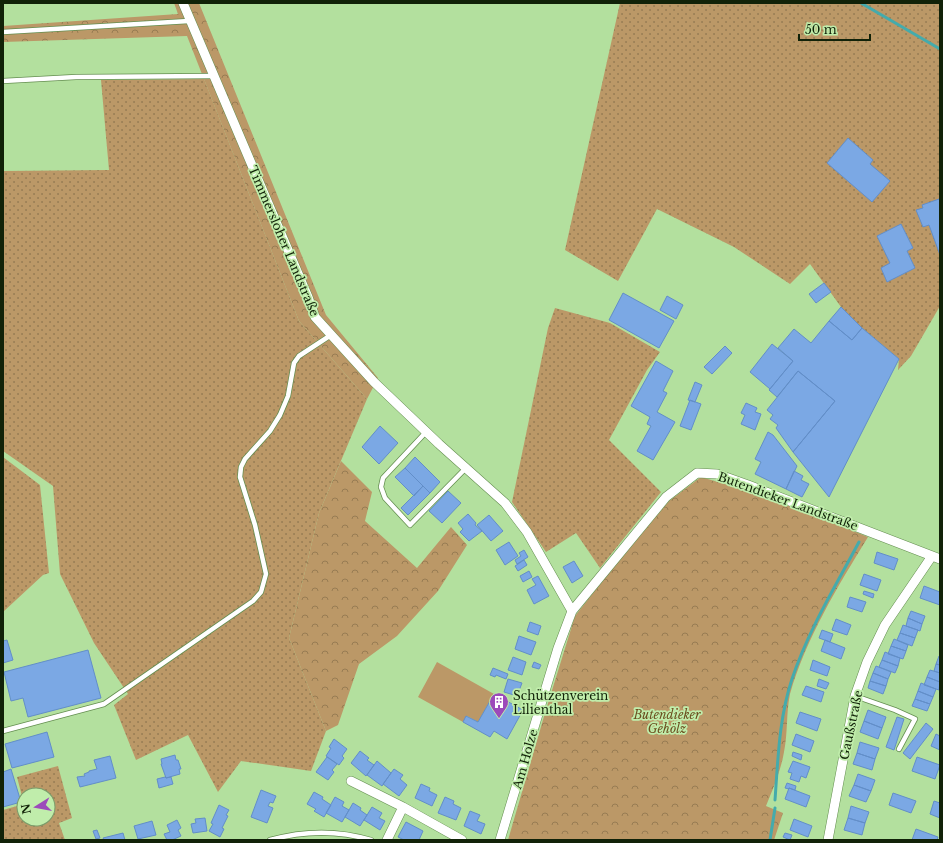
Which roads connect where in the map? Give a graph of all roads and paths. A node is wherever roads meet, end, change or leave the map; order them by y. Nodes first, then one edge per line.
1 (182, 3) edge
2 (190, 21) junction
3 (3, 32) edge
4 (213, 76) junction
5 (3, 81) edge
6 (331, 335) junction
7 (426, 432) junction
8 (466, 468) junction
9 (936, 557) edge
10 (572, 611) junction
11 (855, 696) junction
12 (3, 731) edge
13 (900, 749) dead end
14 (351, 781) dead end
15 (403, 806) junction
16 (270, 840) edge
17 (370, 840) edge
18 (387, 840) edge
19 (462, 840) edge
20 (500, 840) edge
21 (828, 840) edge

1 - 2 street, Timmersloher Landstraße
2 - 3 lane
2 - 4 street, Timmersloher Landstraße
4 - 5 lane
4 - 6 street, Timmersloher Landstraße
6 - 7 street, Timmersloher Landstraße
6 - 12 lane
7 - 8 street, Timmersloher Landstraße
7 - 8 lane
8 - 10 street, Timmersloher Landstraße
9 - 10 street, Butendieker Landstraße
9 - 11 street, Gaußstraße
10 - 20 street, Am Holze
11 - 13 lane
11 - 21 street, Gaußstraße
14 - 15 street
15 - 18 street
15 - 19 street
16 - 17 lane

